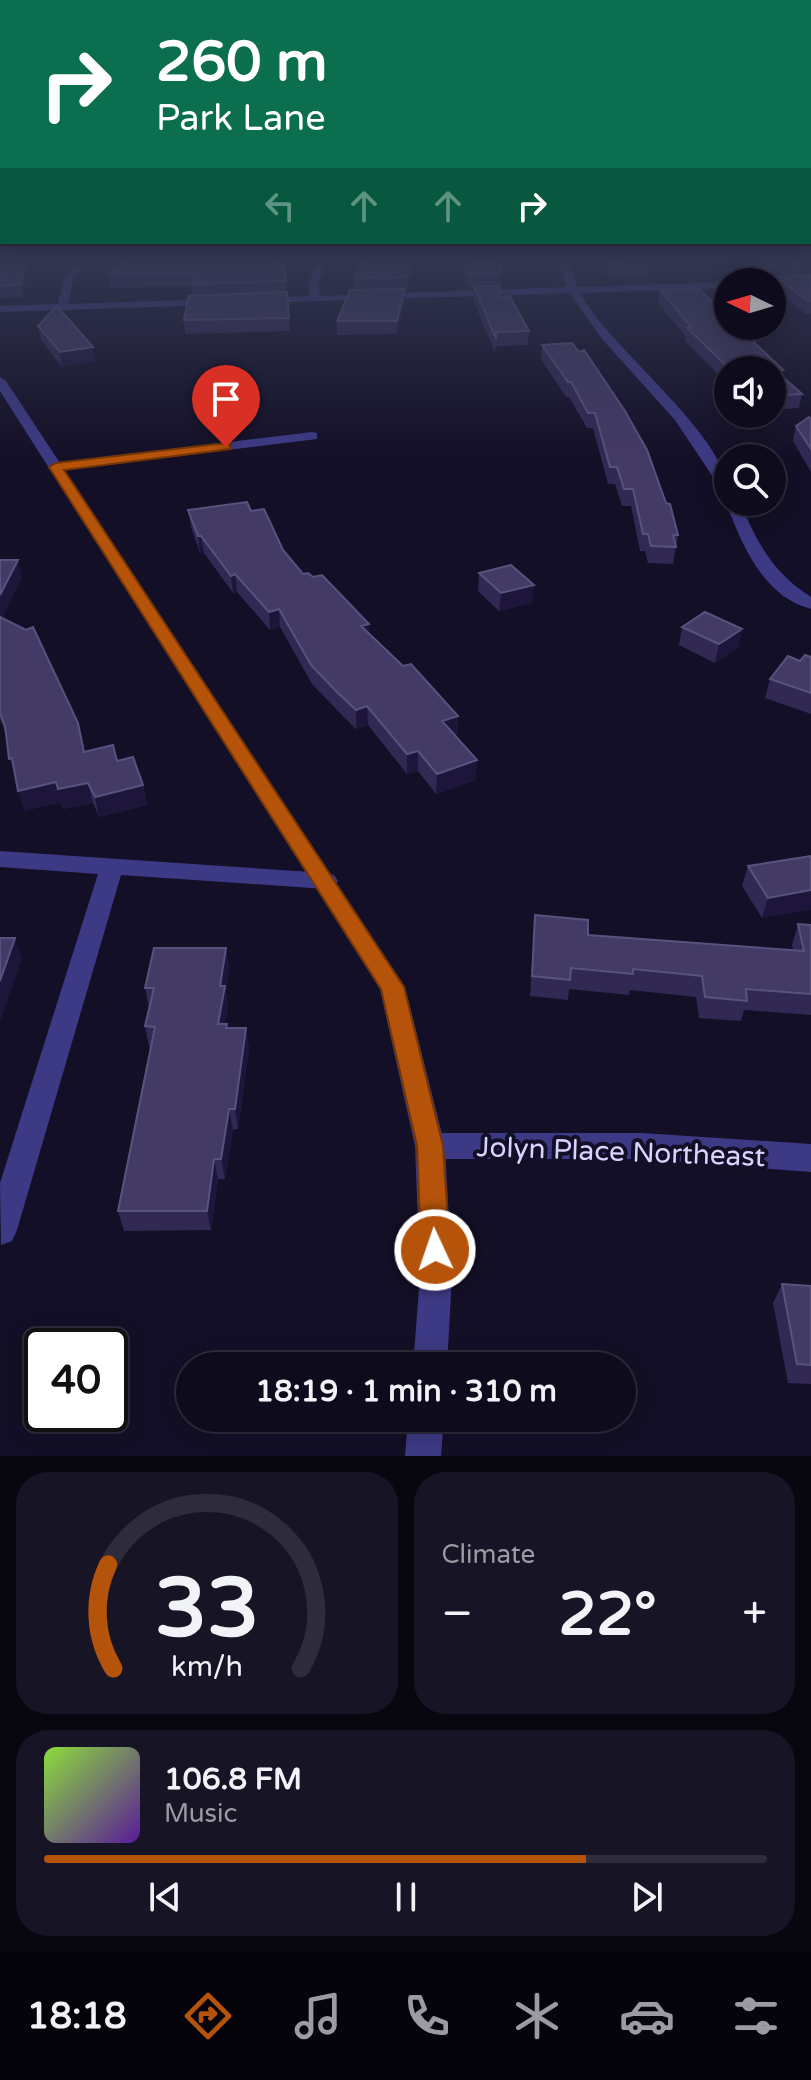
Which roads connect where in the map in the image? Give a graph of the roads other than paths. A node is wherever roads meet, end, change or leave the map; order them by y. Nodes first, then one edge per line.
1 (597, 323) edge
2 (0, 381) edge
3 (312, 436) dead end
4 (56, 467) junction
5 (714, 467) edge
6 (738, 516) edge
7 (811, 604) edge
8 (0, 859) edge
9 (112, 866) junction
10 (326, 881) junction
11 (430, 1146) junction
12 (811, 1158) edge
13 (1, 1230) edge
14 (431, 1352) edge
15 (425, 1432) edge
16 (423, 1456) edge

1 - 5 street
2 - 4 street
3 - 4 street
4 - 10 street
6 - 7 street
8 - 9 street
9 - 10 street
9 - 13 street
10 - 11 street
11 - 12 street, Jolyn Place Northeast
11 - 14 street
15 - 16 street

